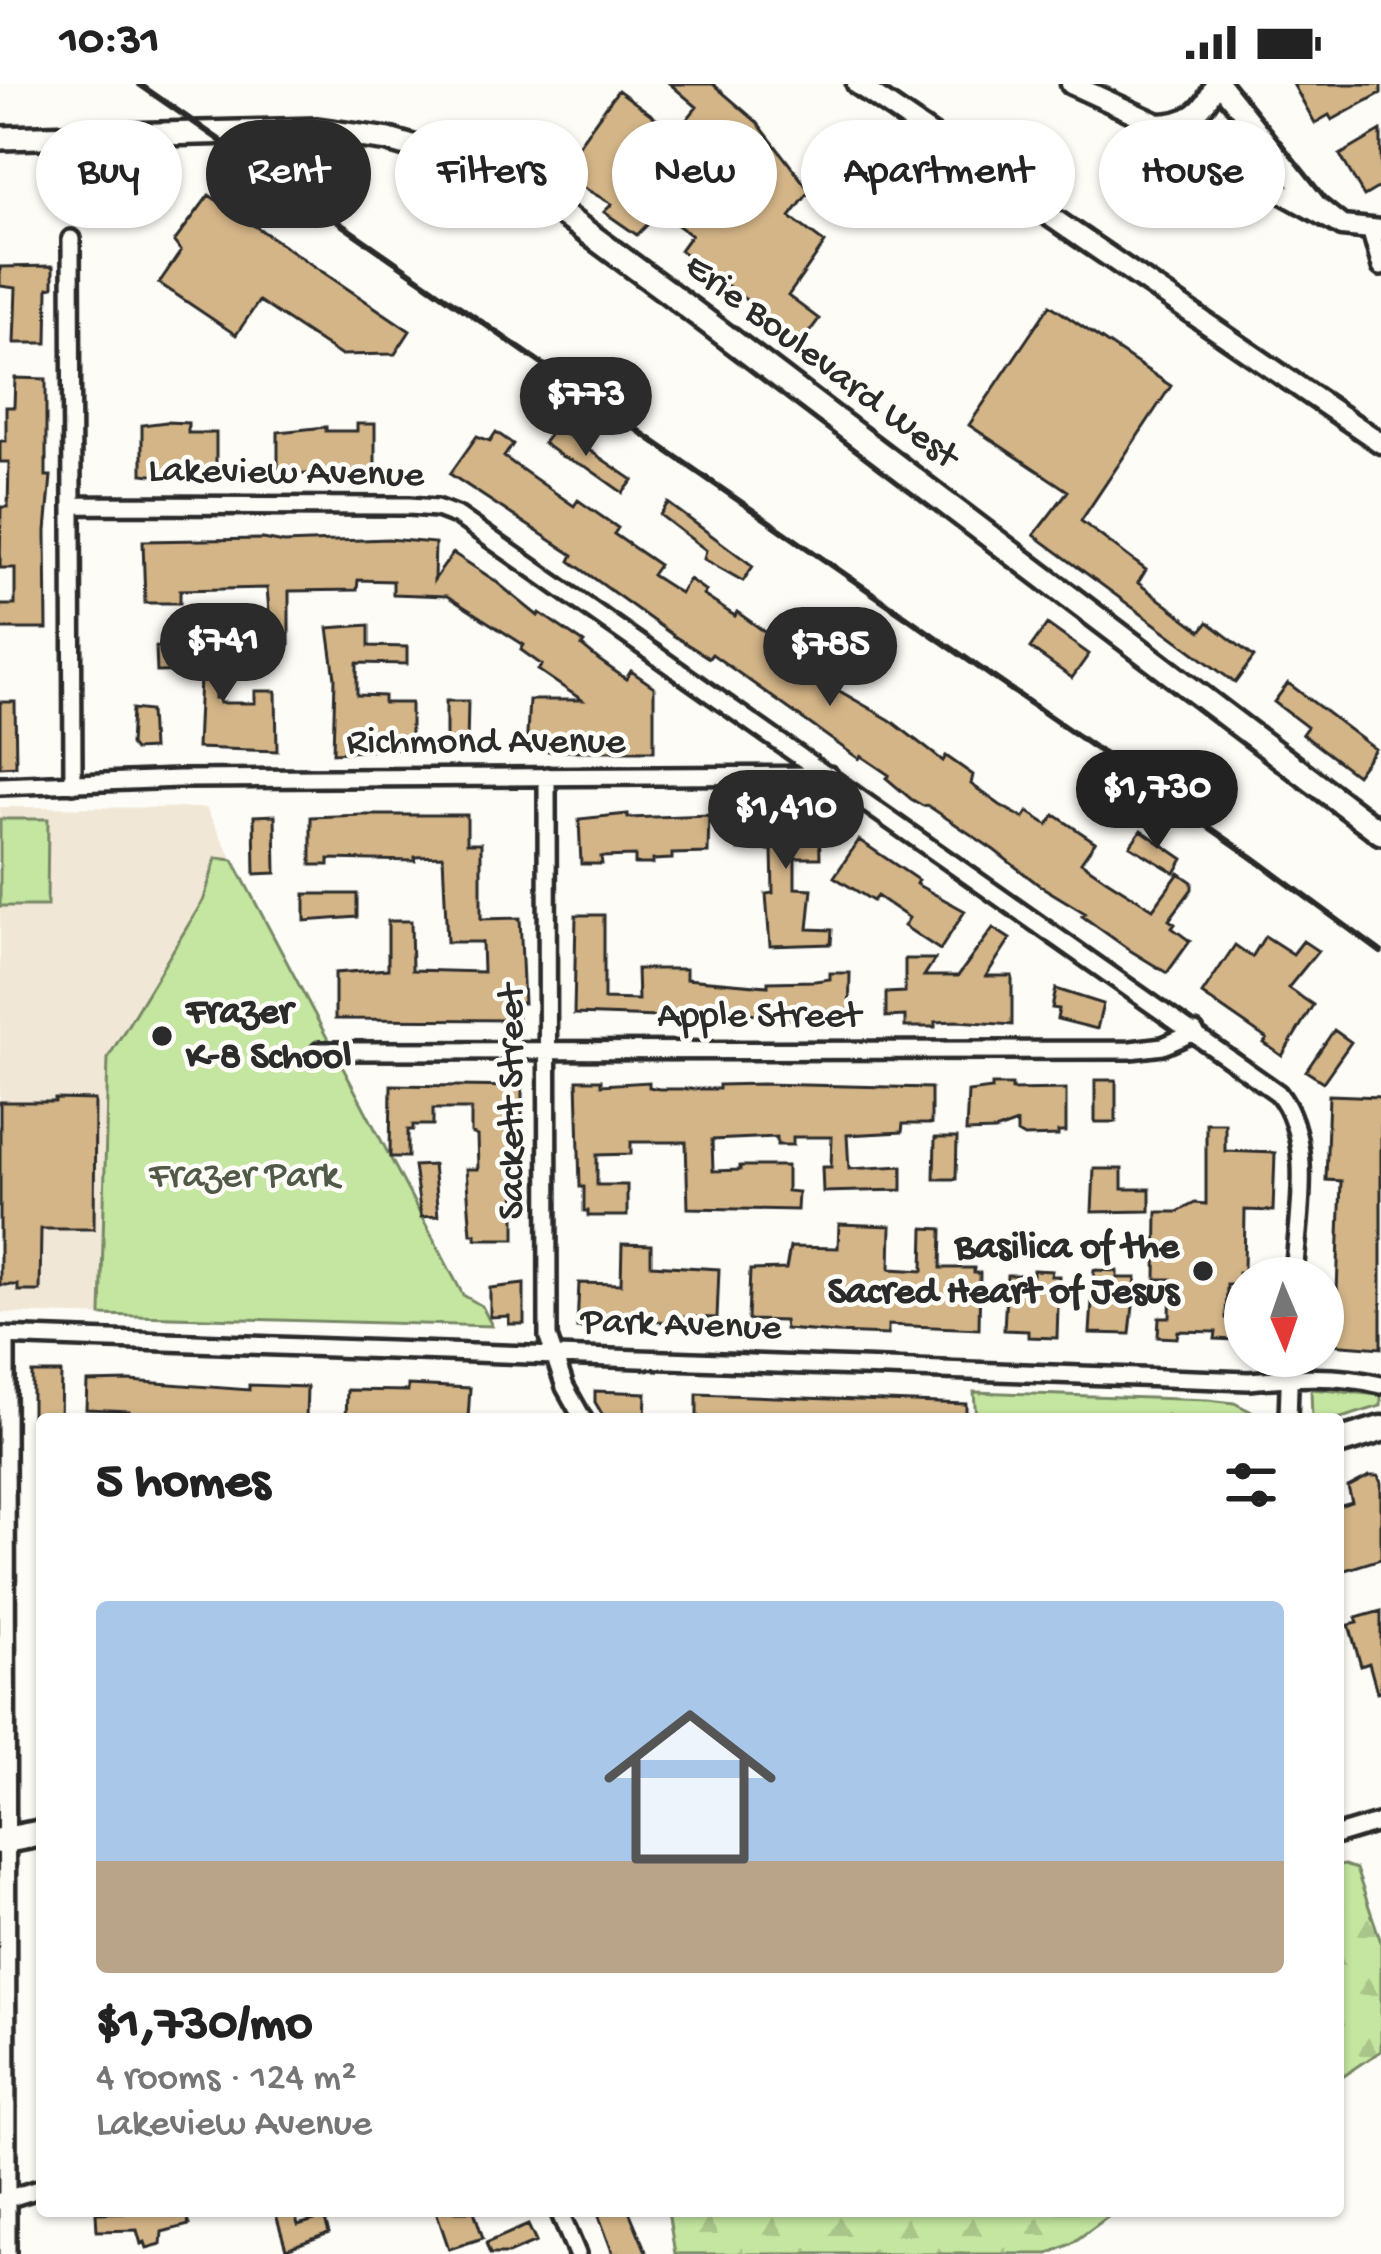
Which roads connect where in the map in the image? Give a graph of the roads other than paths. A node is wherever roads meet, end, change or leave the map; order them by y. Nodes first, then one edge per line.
1 (857, 84) edge
2 (1071, 84) edge
3 (1217, 84) edge
4 (1149, 120) edge
5 (1189, 120) edge
6 (0, 138) edge
7 (1285, 194) edge
8 (1337, 223) junction
9 (1376, 231) edge
10 (71, 238) dead end
11 (1381, 267) edge
12 (1381, 443) edge
13 (71, 505) junction
14 (829, 775) junction
15 (547, 776) junction
16 (73, 784) junction
17 (0, 786) edge
18 (1381, 833) edge
19 (1195, 1032) junction
20 (320, 1051) dead end
21 (547, 1051) junction
22 (1295, 1257) edge
23 (3, 1336) edge
24 (553, 1356) junction
25 (1289, 1377) junction
26 (1381, 1382) edge
27 (580, 1413) edge
28 (1288, 1413) edge
29 (1381, 1429) edge
30 (1344, 1440) edge
31 (1381, 1822) edge
32 (1344, 1833) edge
33 (36, 1834) edge
34 (4, 1840) edge
35 (36, 2190) edge
36 (3, 2200) edge
37 (562, 2217) edge
38 (7, 2254) edge
39 (578, 2254) edge

1 - 12 street
2 - 4 street
3 - 5 street
3 - 8 street
6 - 18 main road, Erie Boulevard West
7 - 8 street
8 - 9 street
9 - 11 street
10 - 13 street
13 - 14 street, Lakeview Avenue
13 - 16 street
14 - 15 street, Richmond Avenue
14 - 19 street, Lakeview Avenue
15 - 16 street, Richmond Avenue
15 - 21 street, Sackett Street
16 - 17 street, Richmond Avenue
19 - 21 street, Apple Street
19 - 22 street, Lakeview Avenue
20 - 21 street, Apple Street
21 - 24 street, Sackett Street
23 - 24 street, Park Avenue
23 - 34 street
24 - 25 street, Park Avenue
24 - 27 street, Sackett Street
25 - 26 street, Park Avenue
25 - 28 street
29 - 30 main road
31 - 32 street
33 - 34 main road
34 - 36 street
35 - 36 street
36 - 38 street
37 - 39 street

